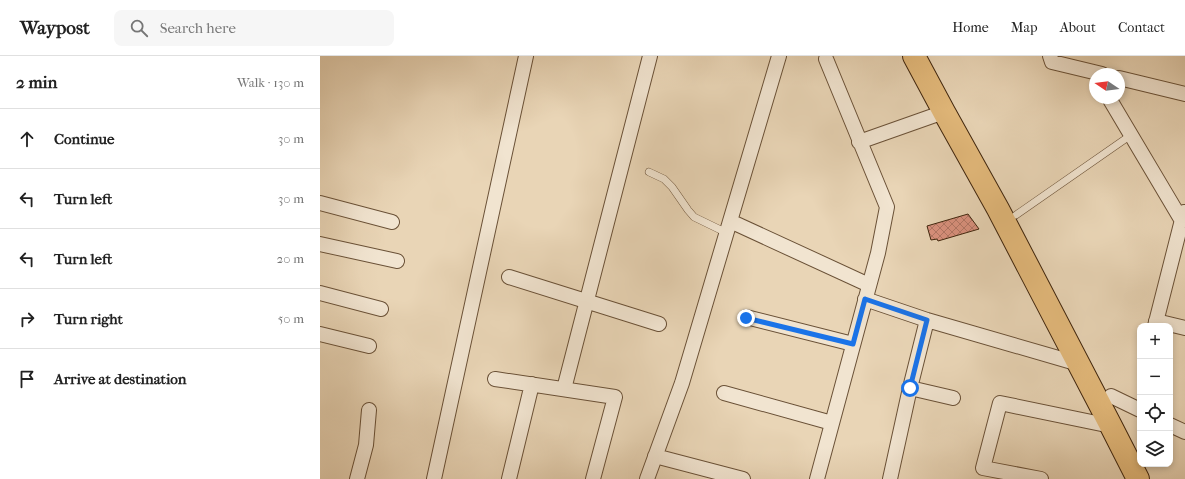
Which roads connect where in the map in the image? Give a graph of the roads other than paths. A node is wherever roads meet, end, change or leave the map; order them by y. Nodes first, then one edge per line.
1 (526, 56) edge
2 (650, 56) edge
3 (779, 56) edge
4 (914, 56) edge
5 (929, 56) edge
6 (1050, 56) edge
7 (826, 59) dead end
8 (1089, 71) edge
9 (1125, 79) edge
10 (1185, 94) edge
11 (1113, 104) edge
12 (944, 112) junction
13 (1131, 135) junction
14 (860, 142) junction
15 (648, 172) dead end
16 (320, 203) edge
17 (1016, 215) junction
18 (1184, 216) edge
19 (392, 222) dead end
20 (728, 227) junction
21 (320, 244) edge
22 (1180, 246) edge
23 (397, 261) dead end
24 (509, 277) dead end
25 (869, 285) junction
26 (320, 293) edge
27 (865, 299) junction
28 (587, 302) junction
29 (381, 309) dead end
30 (746, 318) dead end
31 (927, 320) junction
32 (1155, 323) edge
33 (659, 324) dead end
34 (1173, 326) edge
35 (1185, 328) edge
36 (320, 334) edge
37 (853, 344) junction
38 (369, 346) dead end
39 (1079, 364) junction
40 (495, 379) dead end
41 (532, 384) junction
42 (910, 388) junction
43 (564, 389) junction
44 (724, 392) dead end
45 (1110, 396) junction
46 (953, 398) dead end
47 (1137, 405) edge
48 (369, 410) dead end
49 (832, 423) junction
50 (1111, 426) junction
51 (1173, 426) edge
52 (1185, 432) edge
53 (1137, 448) edge
54 (656, 456) junction
55 (1147, 467) edge
56 (357, 479) edge
57 (434, 479) edge
58 (509, 479) edge
59 (593, 479) edge
60 (647, 479) edge
61 (743, 479) edge
62 (817, 479) edge
63 (890, 479) edge
64 (1041, 479) edge
65 (1138, 479) edge
66 (1153, 479) edge

1 - 57 street
2 - 28 street
3 - 20 street
4 - 12 main road
5 - 17 main road
6 - 8 street
7 - 14 street
9 - 10 street
11 - 13 street
12 - 14 street
12 - 39 main road
13 - 17 lane
13 - 18 street
14 - 25 street
15 - 20 lane
16 - 19 street
17 - 45 main road
18 - 22 street
20 - 25 street
20 - 54 street
21 - 23 street
22 - 32 street
24 - 28 street
25 - 27 street
26 - 29 street
27 - 31 street
27 - 37 street
28 - 33 street
28 - 43 street
30 - 37 street
31 - 39 street
31 - 42 street
34 - 35 street
36 - 38 street
37 - 49 street
39 - 50 main road
40 - 41 street
41 - 43 street
41 - 58 street
42 - 46 street
42 - 63 street
43 - 59 street
44 - 49 street
45 - 47 street
45 - 53 main road
48 - 56 street
49 - 62 street
50 - 64 street
50 - 65 main road
51 - 52 street
54 - 60 street
54 - 61 street
55 - 66 main road

